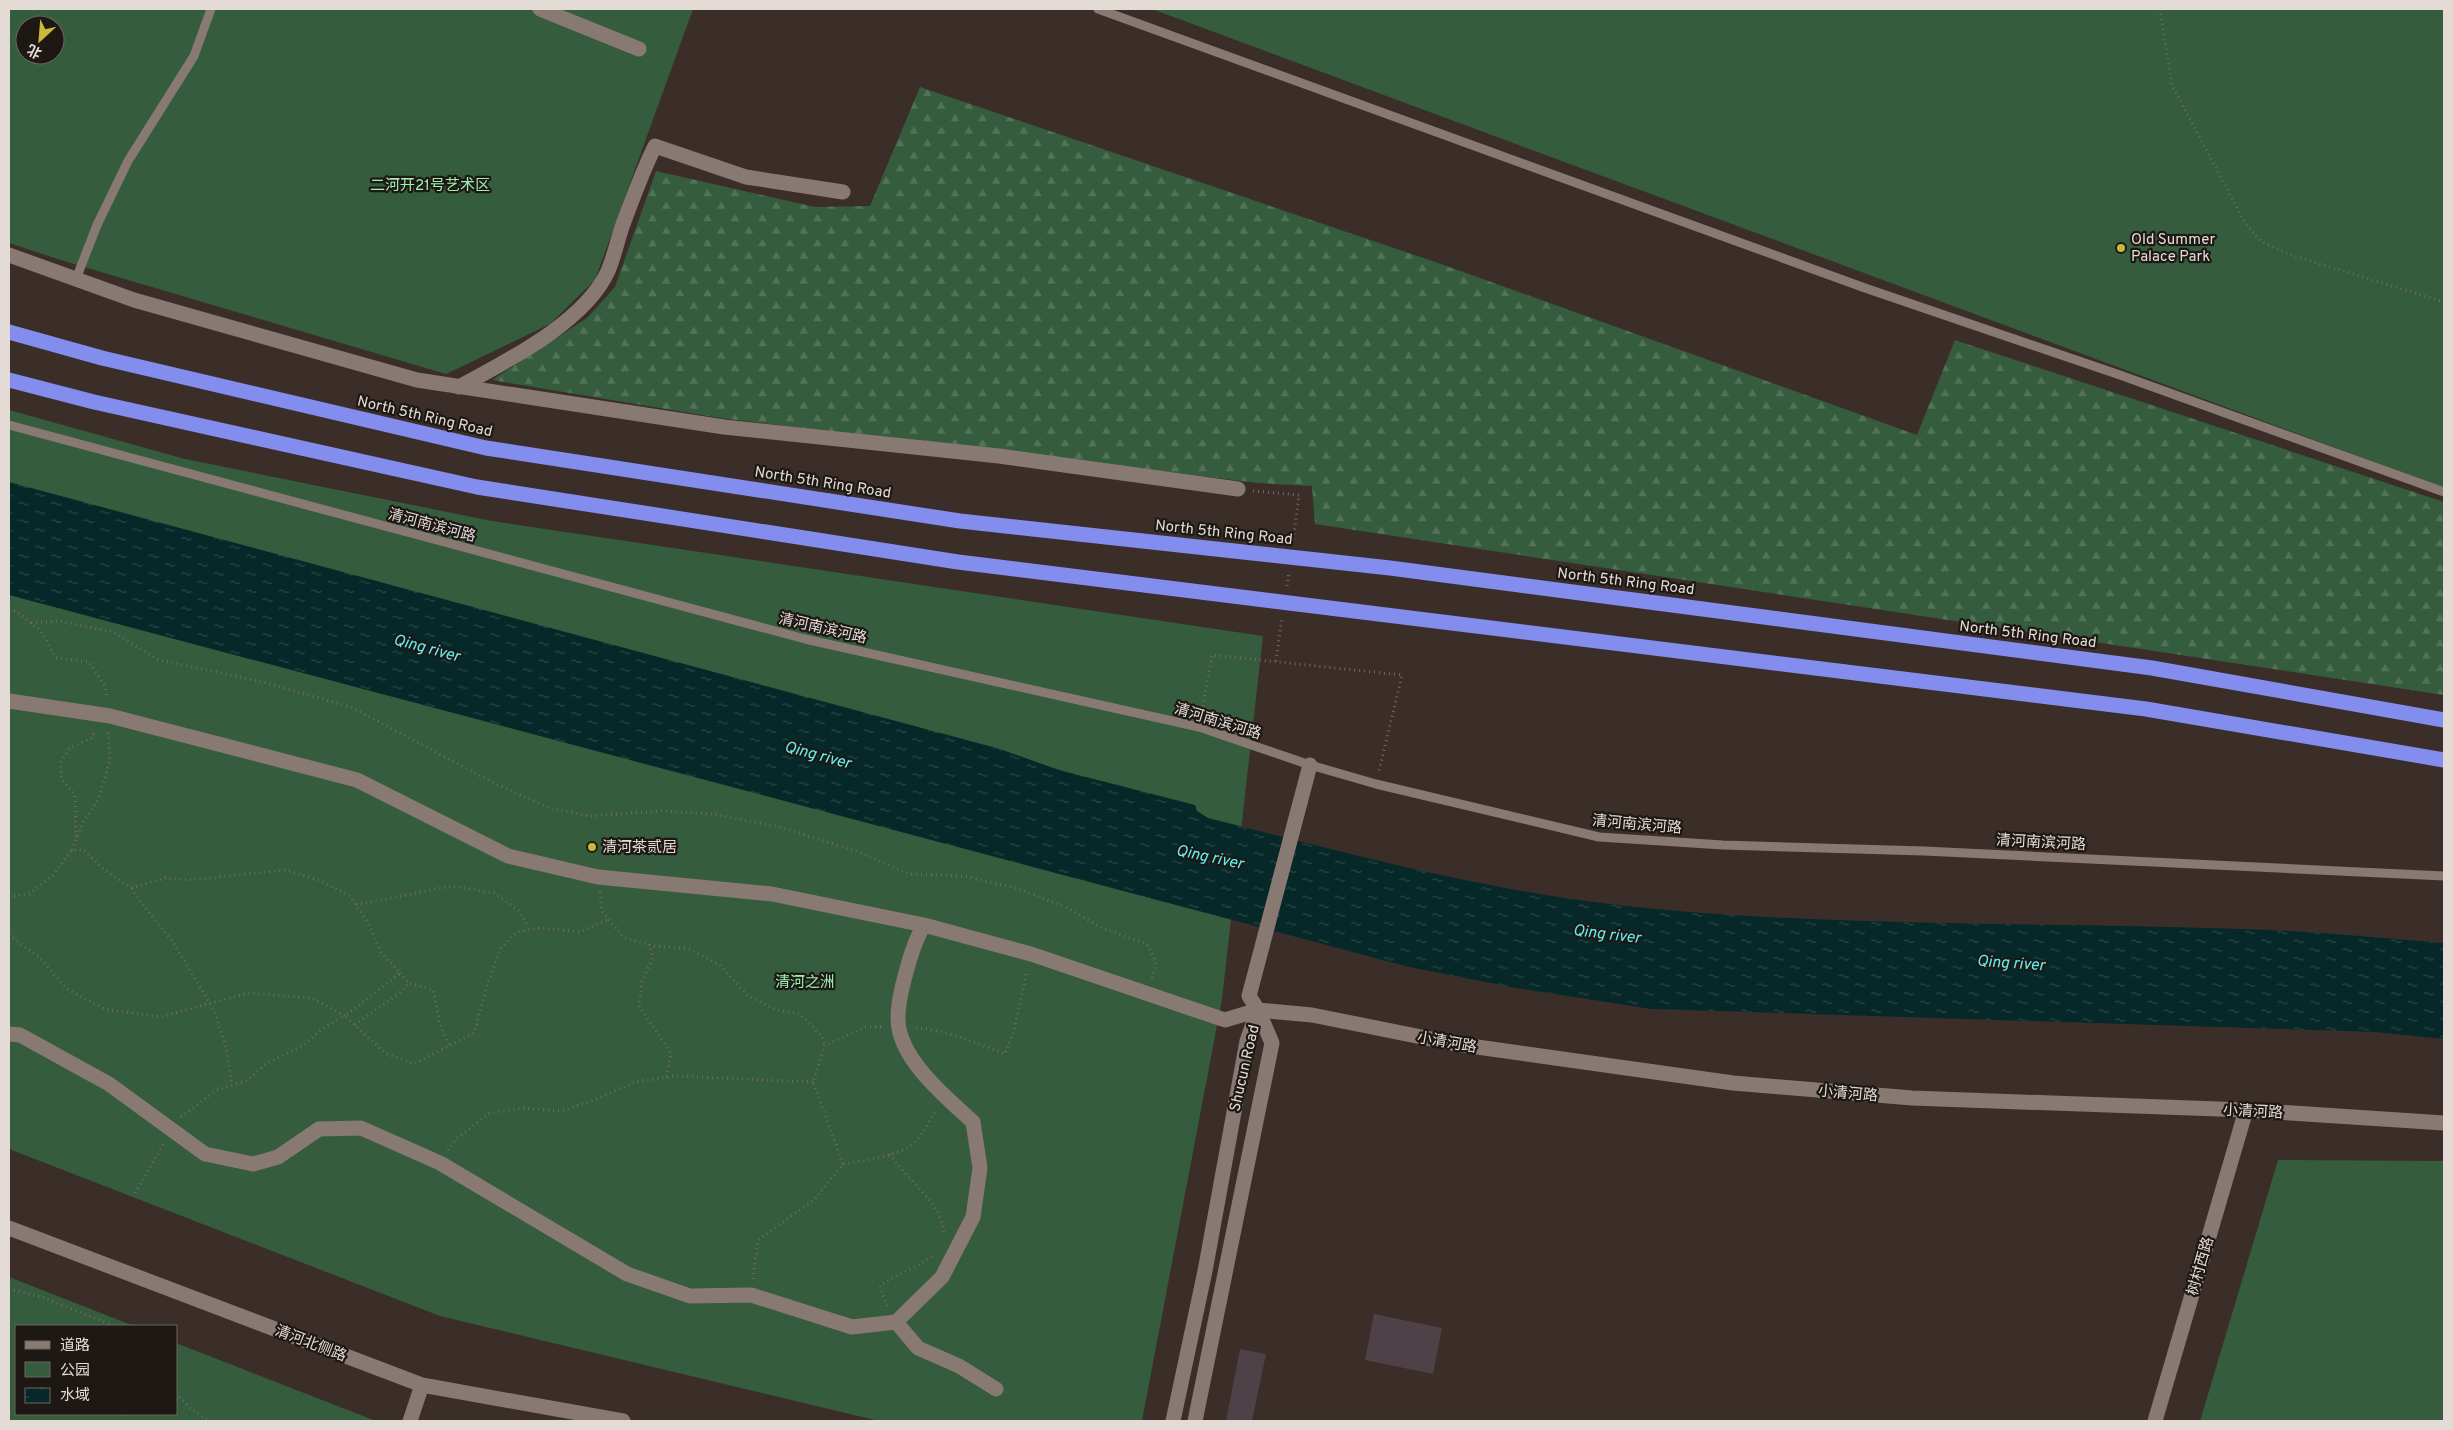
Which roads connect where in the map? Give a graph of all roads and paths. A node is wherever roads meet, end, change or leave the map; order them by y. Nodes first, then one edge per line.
1 (211, 9) edge
2 (540, 9) edge
3 (1098, 9) edge
4 (2160, 9) edge
5 (639, 49) dead end
6 (843, 192) dead end
7 (9, 255) edge
8 (76, 278) junction
9 (2444, 302) edge
10 (9, 325) edge
11 (9, 332) edge
12 (102, 358) junction
13 (9, 380) edge
14 (460, 387) junction
15 (9, 425) edge
16 (1238, 489) joint
17 (2444, 492) edge
18 (1293, 544) dead end
19 (1290, 563) dead end
20 (1286, 592) dead end
21 (1283, 612) dead end
22 (31, 623) dead end
23 (1276, 661) junction
24 (9, 701) edge
25 (101, 715) junction
26 (2444, 720) edge
27 (1199, 727) junction
28 (2444, 760) edge
29 (1310, 765) junction
30 (1376, 784) junction
31 (76, 840) dead end
32 (2444, 876) edge
33 (598, 877) junction
34 (132, 888) junction
35 (9, 898) edge
36 (356, 905) junction
37 (609, 919) junction
38 (924, 925) junction
39 (529, 927) dead end
40 (9, 935) edge
41 (649, 944) junction
42 (400, 973) junction
43 (409, 982) junction
44 (1148, 994) junction
45 (210, 1003) junction
46 (1258, 1010) junction
47 (345, 1016) junction
48 (355, 1026) junction
49 (9, 1034) edge
50 (825, 1045) dead end
51 (450, 1047) junction
52 (666, 1078) junction
53 (813, 1082) dead end
54 (232, 1085) junction
55 (944, 1096) junction
56 (2246, 1110) junction
57 (2444, 1123) edge
58 (171, 1130) junction
59 (890, 1154) junction
60 (440, 1163) junction
61 (134, 1193) dead end
62 (9, 1228) edge
63 (940, 1242) dead end
64 (937, 1249) dead end
65 (9, 1289) edge
66 (751, 1295) junction
67 (896, 1322) junction
68 (113, 1325) edge
69 (422, 1386) junction
70 (996, 1389) dead end
71 (178, 1395) edge
72 (210, 1421) edge
73 (410, 1421) edge
74 (623, 1421) edge
75 (1173, 1421) edge
76 (1195, 1421) edge
77 (2154, 1421) edge

1 - 8 lane
2 - 5 street
3 - 17 lane
4 - 9 path
6 - 14 street
7 - 8 street
8 - 14 street
10 - 12 highway
11 - 12 highway, North 5th Ring Road
12 - 26 highway, North 5th Ring Road
13 - 28 highway
14 - 16 street
15 - 27 lane, 清河南滨河路
16 - 18 path
19 - 20 path
21 - 23 path
22 - 44 path
23 - 27 path
23 - 30 path
24 - 25 street
25 - 31 path
25 - 33 street
27 - 29 lane, 清河南滨河路
29 - 30 lane, 清河南滨河路
29 - 46 street
30 - 32 lane, 清河南滨河路
33 - 37 path
33 - 38 street
34 - 35 path
34 - 36 path
34 - 45 path
36 - 39 path
36 - 42 path
37 - 41 path
37 - 51 path
38 - 44 street
38 - 55 street
40 - 45 path
41 - 50 path
41 - 52 path
42 - 43 path
42 - 47 path
43 - 48 path
43 - 51 path
44 - 46 street
45 - 47 path
45 - 54 path
46 - 56 street, 小清河路
46 - 75 street, Shucun Road
46 - 76 street, Shucun Road
47 - 48 path
47 - 54 path
48 - 51 path
49 - 58 street
52 - 53 path
52 - 60 path
54 - 58 path
55 - 59 path
55 - 67 street
56 - 57 street, 小清河路
56 - 77 street, 树村西路
58 - 60 street
58 - 61 path
59 - 63 path
59 - 66 path
60 - 66 street
62 - 69 street, 清河北侧路
64 - 67 path
65 - 68 path
66 - 67 street
67 - 70 street
69 - 73 street
69 - 74 street, 清河北侧路
71 - 72 path

